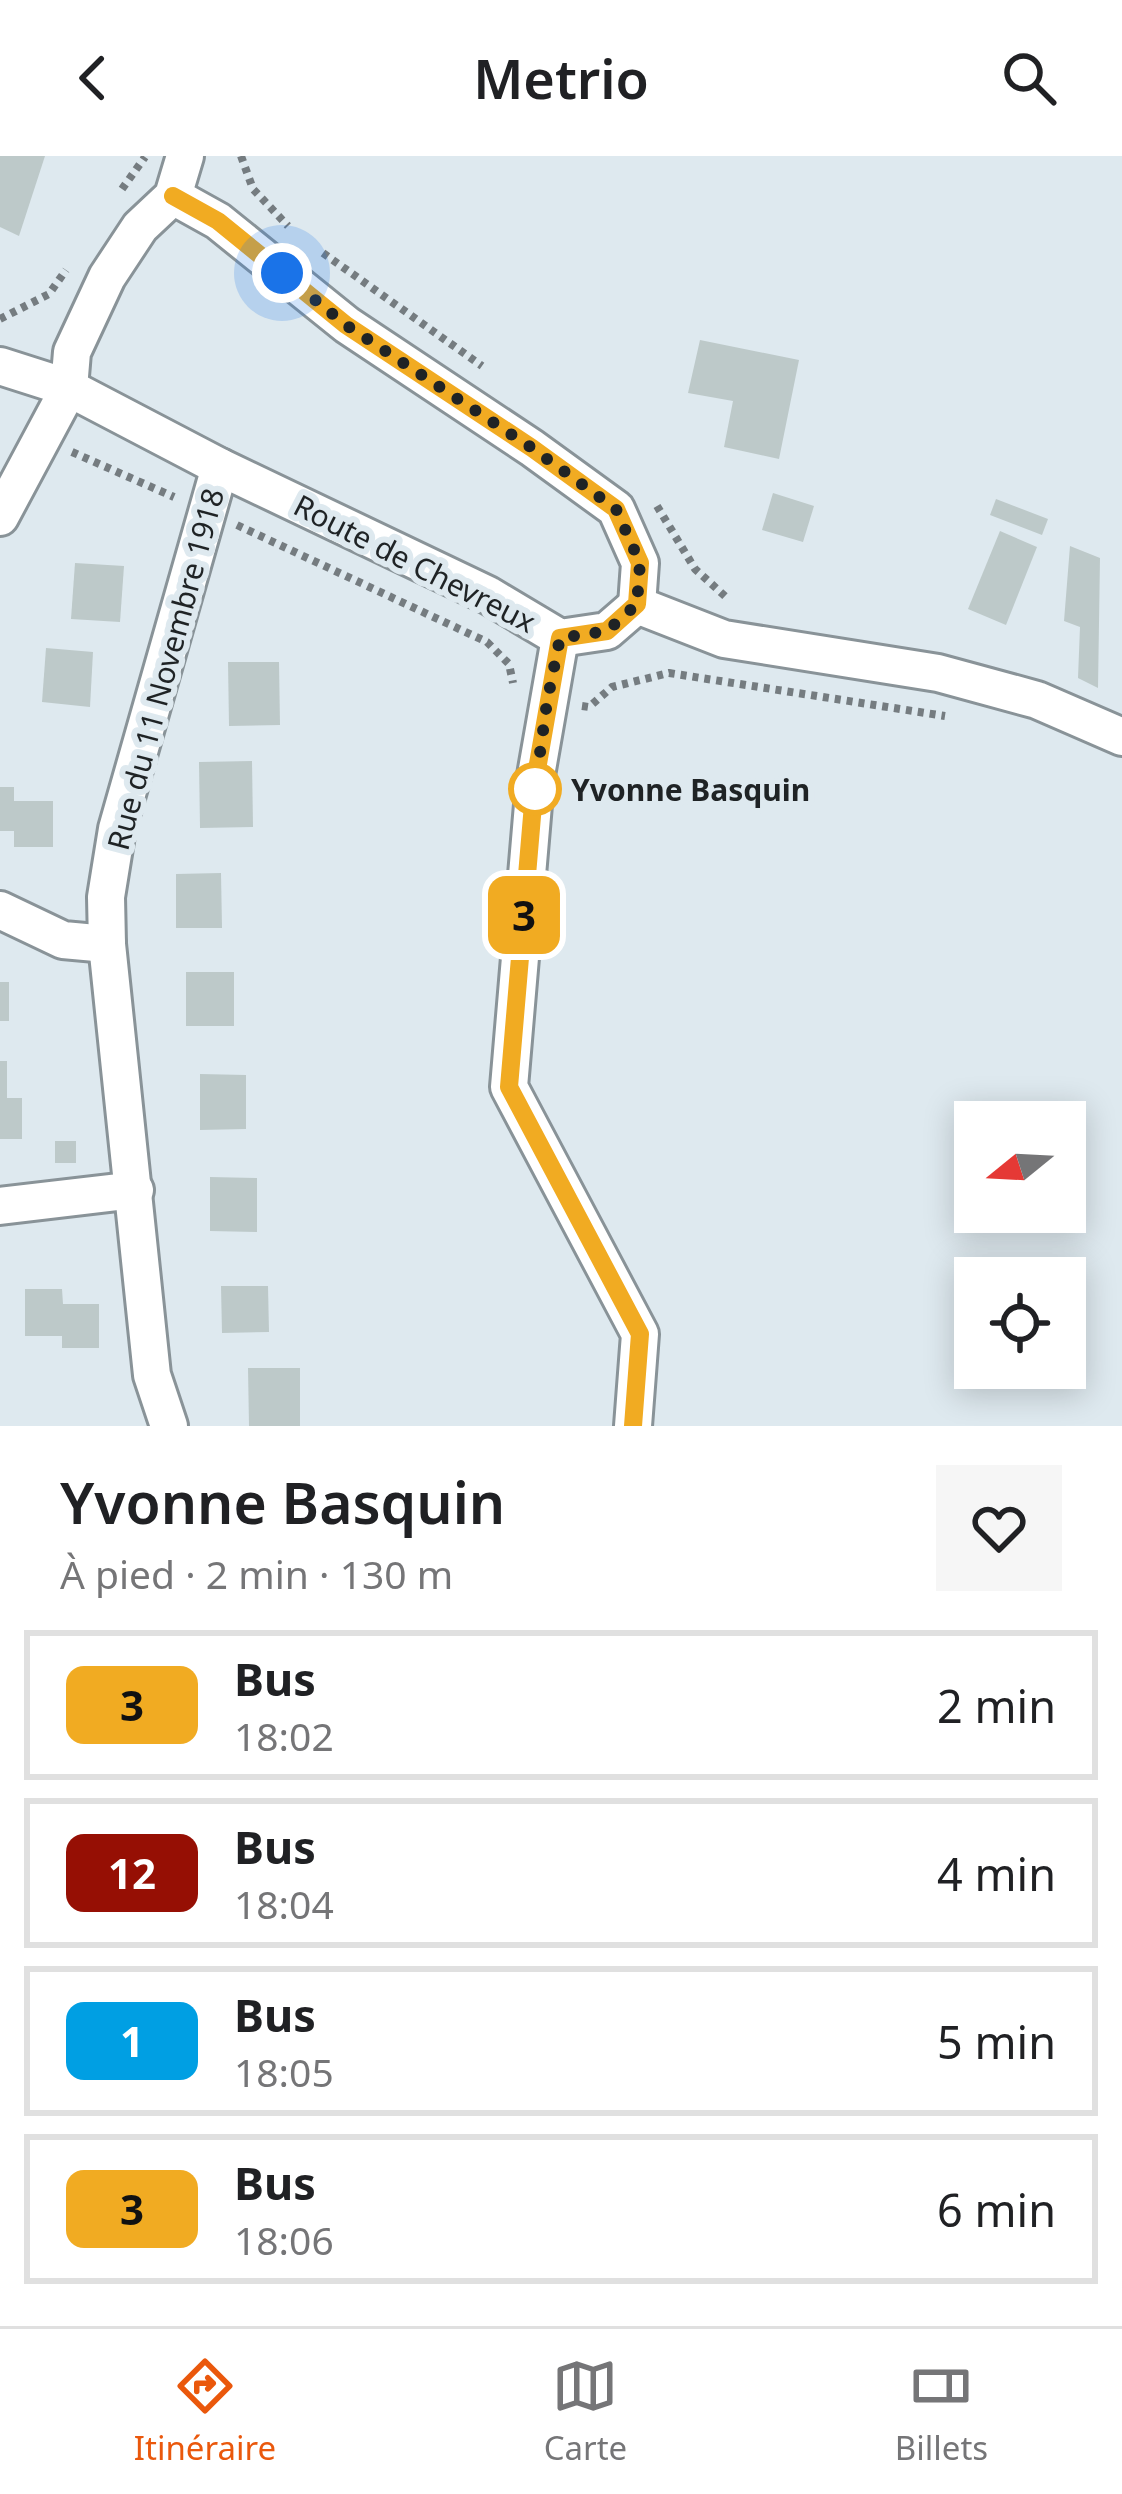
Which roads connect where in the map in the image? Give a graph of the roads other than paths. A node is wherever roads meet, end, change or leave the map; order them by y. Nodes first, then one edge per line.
1 (185, 156) edge
2 (173, 196) junction
3 (0, 365) edge
4 (69, 388) junction
5 (220, 467) junction
6 (0, 517) edge
7 (637, 604) junction
8 (560, 638) junction
9 (1119, 735) edge
10 (0, 910) edge
11 (107, 944) junction
12 (135, 1190) junction
13 (0, 1206) edge
14 (169, 1426) edge
15 (633, 1426) edge

1 - 2 street
2 - 4 street
2 - 7 street
3 - 4 street, Route de Chevreux
4 - 5 street, Route de Chevreux
4 - 6 street
5 - 8 street, Route de Chevreux
5 - 11 street, Rue du 11 Novembre 1918
7 - 8 street, Route de Chevreux
7 - 9 street
8 - 15 street
10 - 11 street
11 - 12 street, Rue du 11 Novembre 1918
12 - 13 street
12 - 14 street, Rue du 11 Novembre 1918

